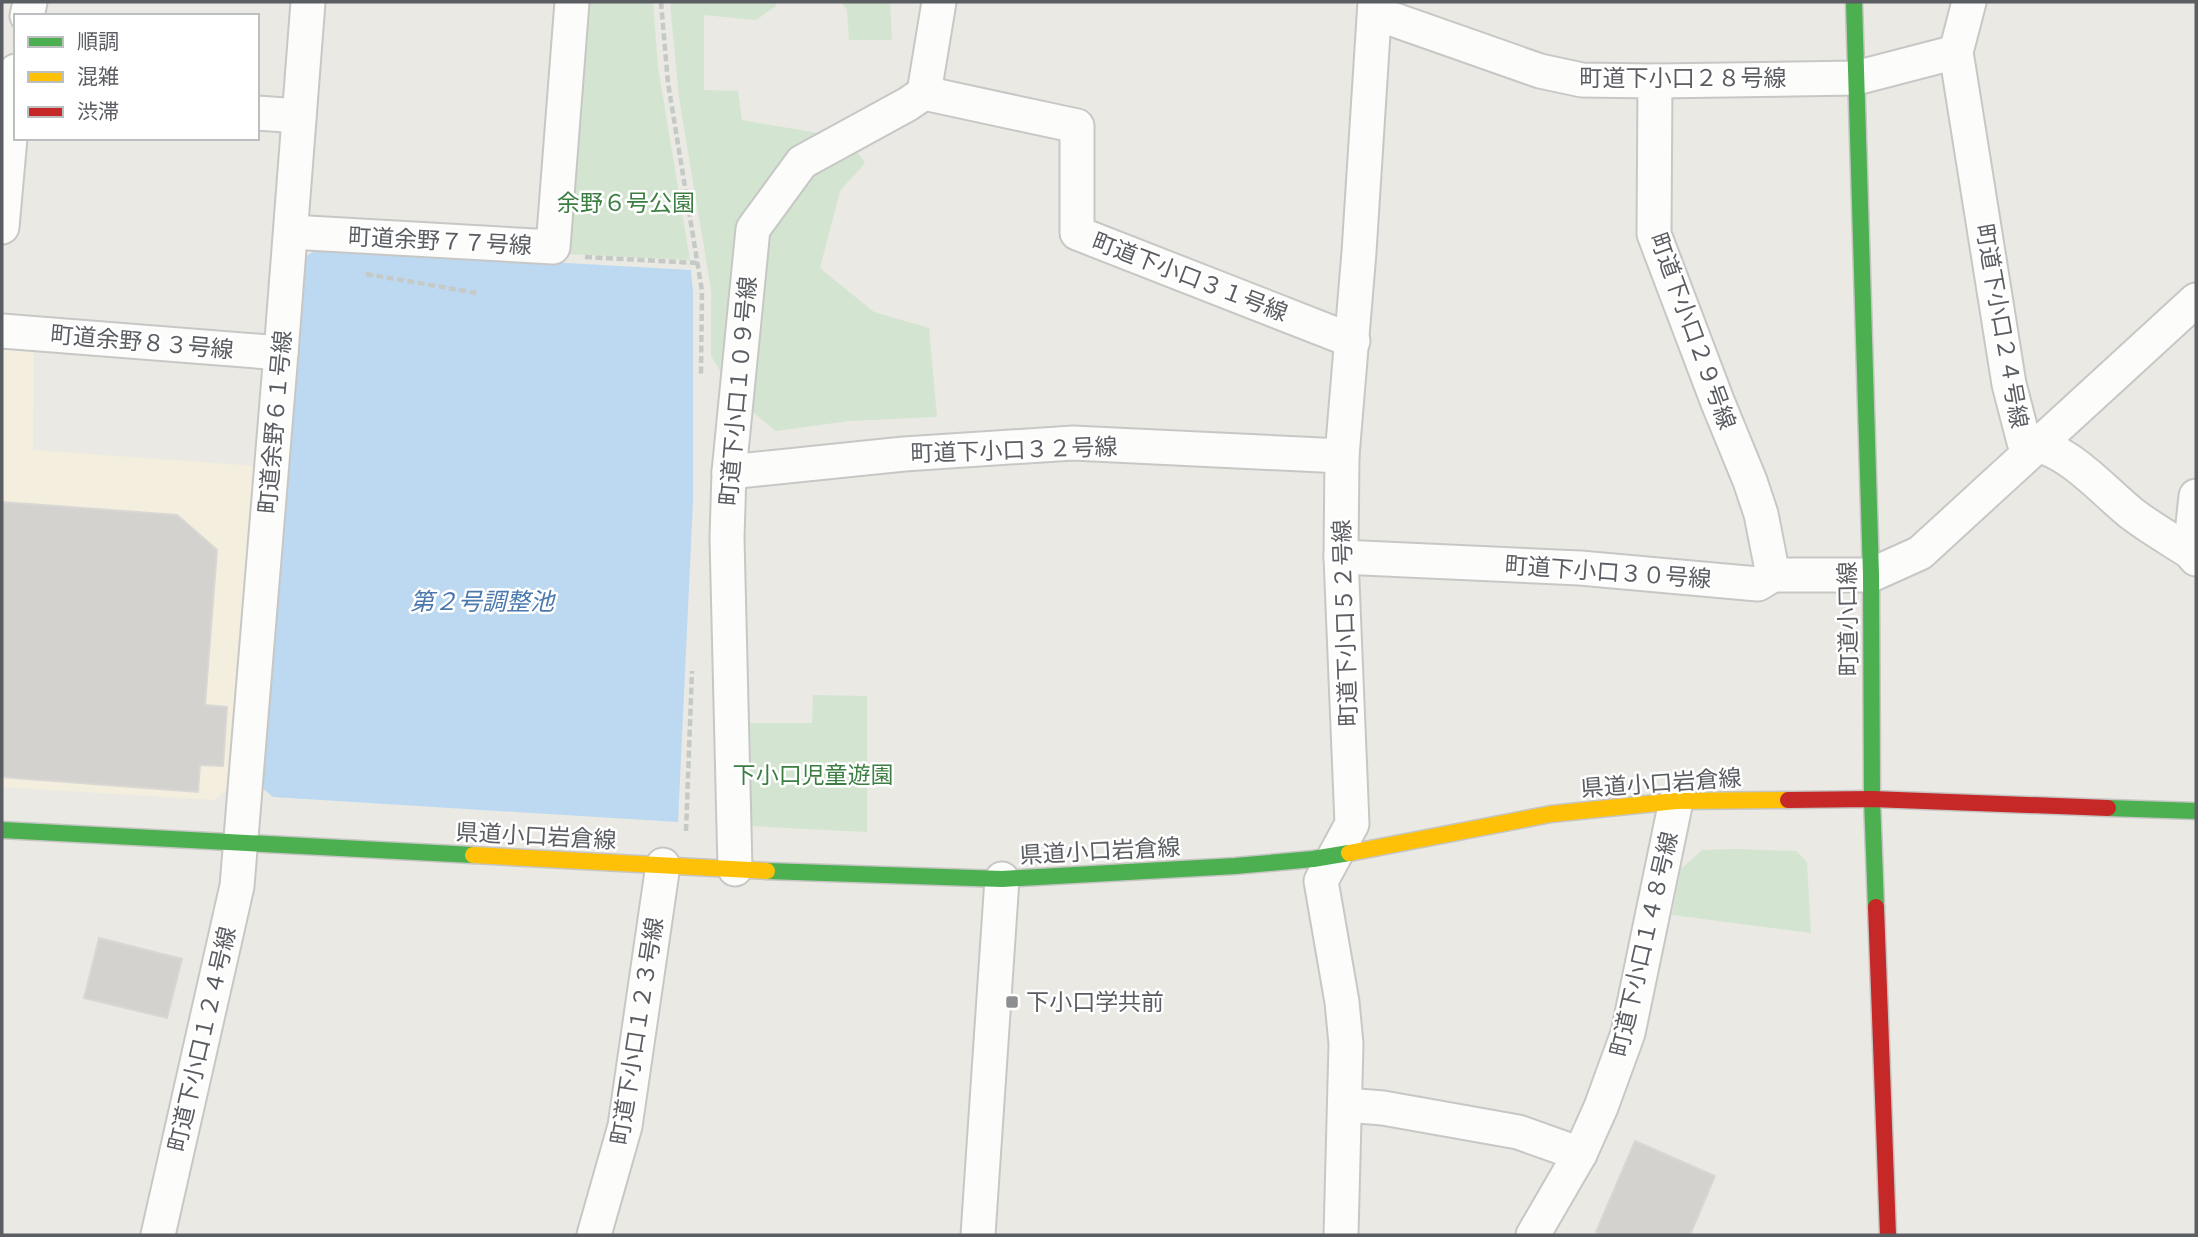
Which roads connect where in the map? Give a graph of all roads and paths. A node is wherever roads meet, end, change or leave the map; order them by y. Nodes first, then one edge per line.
1 (308, 2) edge
2 (572, 2) edge
3 (661, 2) edge
4 (939, 2) edge
5 (1854, 2) edge
6 (1969, 2) edge
7 (1375, 8) edge
8 (1956, 52) junction
9 (1856, 78) junction
10 (1655, 81) junction
11 (924, 93) junction
12 (14, 94) edge
13 (259, 113) edge
14 (299, 116) junction
15 (2, 227) edge
16 (291, 232) junction
17 (553, 247) junction
18 (699, 263) junction
19 (364, 274) dead end
20 (477, 293) dead end
21 (2196, 300) edge
22 (2, 331) edge
23 (1353, 341) junction
24 (281, 353) junction
25 (701, 388) dead end
26 (2041, 444) junction
27 (1342, 456) junction
28 (729, 471) junction
29 (2196, 496) edge
30 (2193, 556) edge
31 (1341, 557) junction
32 (1773, 575) junction
33 (1871, 575) junction
34 (693, 663) dead end
35 (1872, 799) junction
36 (1676, 801) junction
37 (2196, 811) edge
38 (2, 830) edge
39 (240, 843) junction
40 (1335, 856) junction
41 (674, 866) junction
42 (735, 869) junction
43 (1002, 879) junction
44 (1346, 1105) junction
45 (1580, 1154) junction
46 (158, 1235) edge
47 (594, 1235) edge
48 (978, 1235) edge
49 (1341, 1235) edge
50 (1533, 1235) edge
51 (1888, 1235) edge

1 - 14 street, 町道余野６１号線
2 - 17 street, 町道余野７７号線
3 - 18 path
4 - 11 street
5 - 9 main road, 町道小口線
6 - 8 street, 町道下小口２４号線
7 - 10 street, 町道下小口２８号線
7 - 23 street, 町道下小口５２号線
8 - 9 street, 町道下小口２８号線
8 - 26 street, 町道下小口２４号線
9 - 10 street, 町道下小口２８号線
9 - 33 main road, 町道小口線
10 - 32 street, 町道下小口２９号線
11 - 23 street, 町道下小口３１号線
11 - 28 street, 町道下小口１０９号線
12 - 15 street
13 - 14 street
14 - 16 street, 町道余野６１号線
16 - 17 street, 町道余野７７号線
16 - 24 street, 町道余野６１号線
17 - 18 path
18 - 25 path
19 - 20 path
21 - 26 street
22 - 24 street, 町道余野８３号線
23 - 27 street, 町道下小口５２号線
24 - 39 street, 町道余野６１号線
26 - 30 street, 町道下小口２４号線
26 - 33 street
27 - 28 street, 町道下小口３２号線
27 - 31 street, 町道下小口５２号線
28 - 42 street, 町道下小口１０９号線
29 - 30 street
31 - 32 street, 町道下小口３０号線
31 - 40 street, 町道下小口５２号線
32 - 33 street, 町道下小口３０号線
33 - 35 main road, 町道小口線
34 - 41 path
35 - 36 main road, 県道小口岩倉線
35 - 37 main road, 県道小口岩倉線
35 - 51 main road, 町道小口線
36 - 40 main road, 県道小口岩倉線
36 - 45 street, 町道下小口１４８号線
38 - 39 main road, 県道小口岩倉線
39 - 41 main road, 県道小口岩倉線
39 - 46 street, 町道下小口１２４号線
40 - 43 main road, 県道小口岩倉線
40 - 44 street, 町道下小口５２号線
41 - 42 main road, 県道小口岩倉線
41 - 47 street, 町道下小口１２３号線
42 - 43 main road, 県道小口岩倉線
43 - 48 street
44 - 45 street
44 - 49 street, 町道下小口５２号線
45 - 50 street, 町道下小口１４８号線

